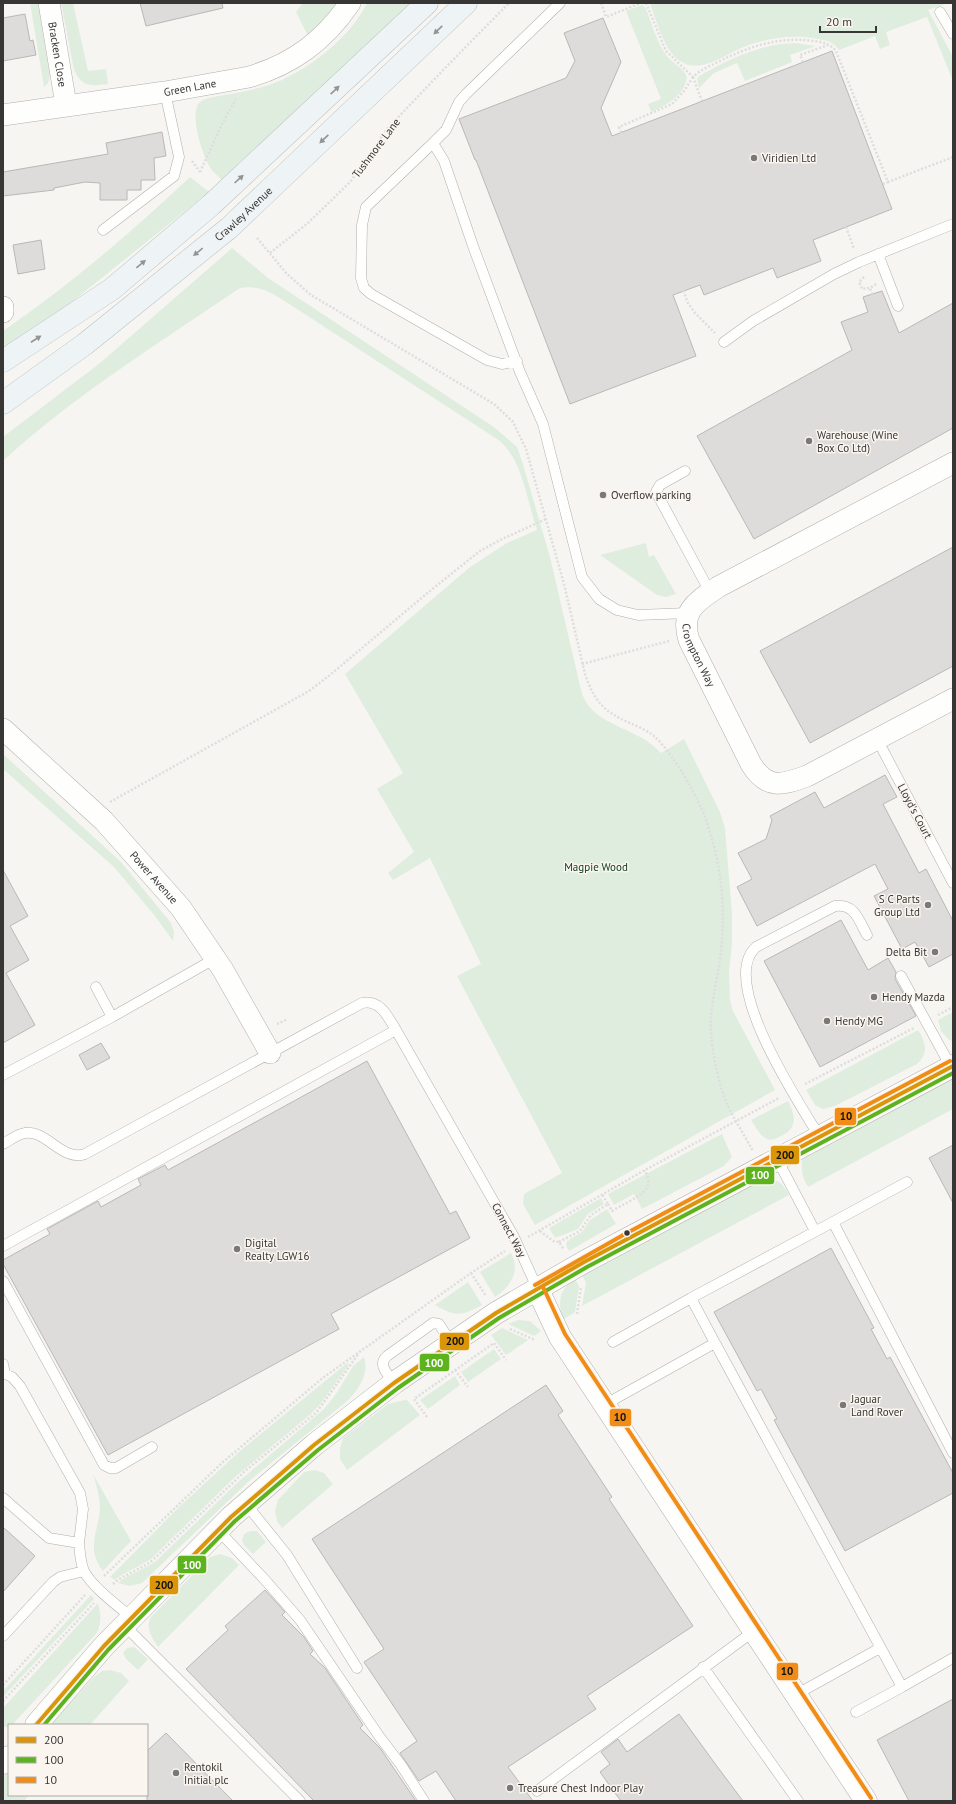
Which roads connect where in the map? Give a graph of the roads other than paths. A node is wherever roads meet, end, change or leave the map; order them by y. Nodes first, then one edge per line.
1 (49, 3) edge
2 (350, 3) edge
3 (427, 3) edge
4 (466, 3) edge
5 (560, 3) edge
6 (940, 12) dead end
7 (953, 34) edge
8 (165, 92) junction
9 (66, 105) junction
10 (3, 115) edge
11 (434, 143) junction
12 (953, 224) edge
13 (103, 230) dead end
14 (878, 254) junction
15 (898, 306) dead end
16 (3, 307) edge
17 (3, 312) edge
18 (724, 342) road end
19 (85, 344) junction
20 (3, 361) edge
21 (516, 362) junction
22 (3, 403) edge
23 (3, 414) edge
24 (953, 463) edge
25 (685, 471) dead end
26 (710, 592) junction
27 (688, 614) junction
28 (953, 699) edge
29 (3, 729) edge
30 (877, 739) junction
31 (953, 883) edge
32 (868, 935) dead end
33 (216, 958) junction
34 (901, 976) dead end
35 (96, 987) dead end
36 (112, 1017) junction
37 (396, 1030) junction
38 (270, 1053) junction
39 (952, 1067) edge
40 (3, 1075) edge
41 (819, 1136) junction
42 (3, 1144) edge
43 (769, 1163) junction
44 (907, 1182) dead end
45 (832, 1222) junction
46 (815, 1231) junction
47 (3, 1246) edge
48 (3, 1281) edge
49 (538, 1290) junction
50 (691, 1298) junction
51 (613, 1342) dead end
52 (715, 1343) junction
53 (4, 1371) edge
54 (604, 1405) junction
55 (152, 1447) dead end
56 (953, 1453) edge
57 (3, 1498) edge
58 (246, 1504) junction
59 (218, 1530) junction
60 (79, 1543) junction
61 (84, 1571) junction
62 (127, 1621) junction
63 (754, 1631) junction
64 (3, 1636) edge
65 (880, 1648) junction
66 (953, 1658) edge
67 (703, 1667) junction
68 (357, 1668) dead end
69 (902, 1687) junction
70 (796, 1694) junction
71 (856, 1712) dead end
72 (37, 1724) edge
73 (537, 1791) dead end
74 (300, 1801) edge
75 (424, 1801) edge
76 (798, 1801) edge
77 (866, 1801) edge

1 - 9 street, Bracken Close
2 - 8 street, Green Lane
20 -> 3 main road
4 -> 19 main road, Crawley Avenue
5 - 11 lane
6 - 7 lane
8 - 9 street, Green Lane
8 - 13 lane
9 - 10 street, Green Lane
11 - 21 lane
11 - 21 lane
12 - 14 lane
14 - 15 lane
14 - 18 lane
16 - 17 street
19 - 22 main road, Crawley Avenue
19 - 23 street
21 - 27 lane
24 - 26 street, Crompton Way
25 - 26 lane
26 - 27 street, Crompton Way
27 - 30 street, Crompton Way
28 - 30 street, Crompton Way
29 - 33 street, Power Avenue
30 - 31 lane, Lloyd's Court
32 - 41 lane
33 - 36 lane
33 - 38 street, Power Avenue
34 - 39 lane
35 - 36 lane
36 - 40 lane
37 - 38 lane, Connect Way
37 - 47 lane
37 - 49 lane, Connect Way
38 - 42 lane, Connect Way
39 - 41 street
41 - 43 street
43 - 46 lane
43 - 49 street
44 - 45 lane
45 - 46 lane
45 - 56 lane
46 - 50 lane
48 - 55 lane
49 - 54 street
49 - 58 street
50 - 51 lane
50 - 52 lane
52 - 54 lane
52 - 65 lane
53 - 60 lane
54 - 63 street
57 - 60 lane
58 - 59 street
58 - 68 lane
59 - 62 street
59 - 75 lane
60 - 61 lane
61 - 62 lane
61 - 64 lane
62 - 72 street
62 - 74 lane
63 - 67 lane
63 - 70 street
65 - 69 lane
65 - 70 lane
66 - 69 lane
67 - 73 lane
67 - 76 lane
69 - 71 lane
70 - 77 street

